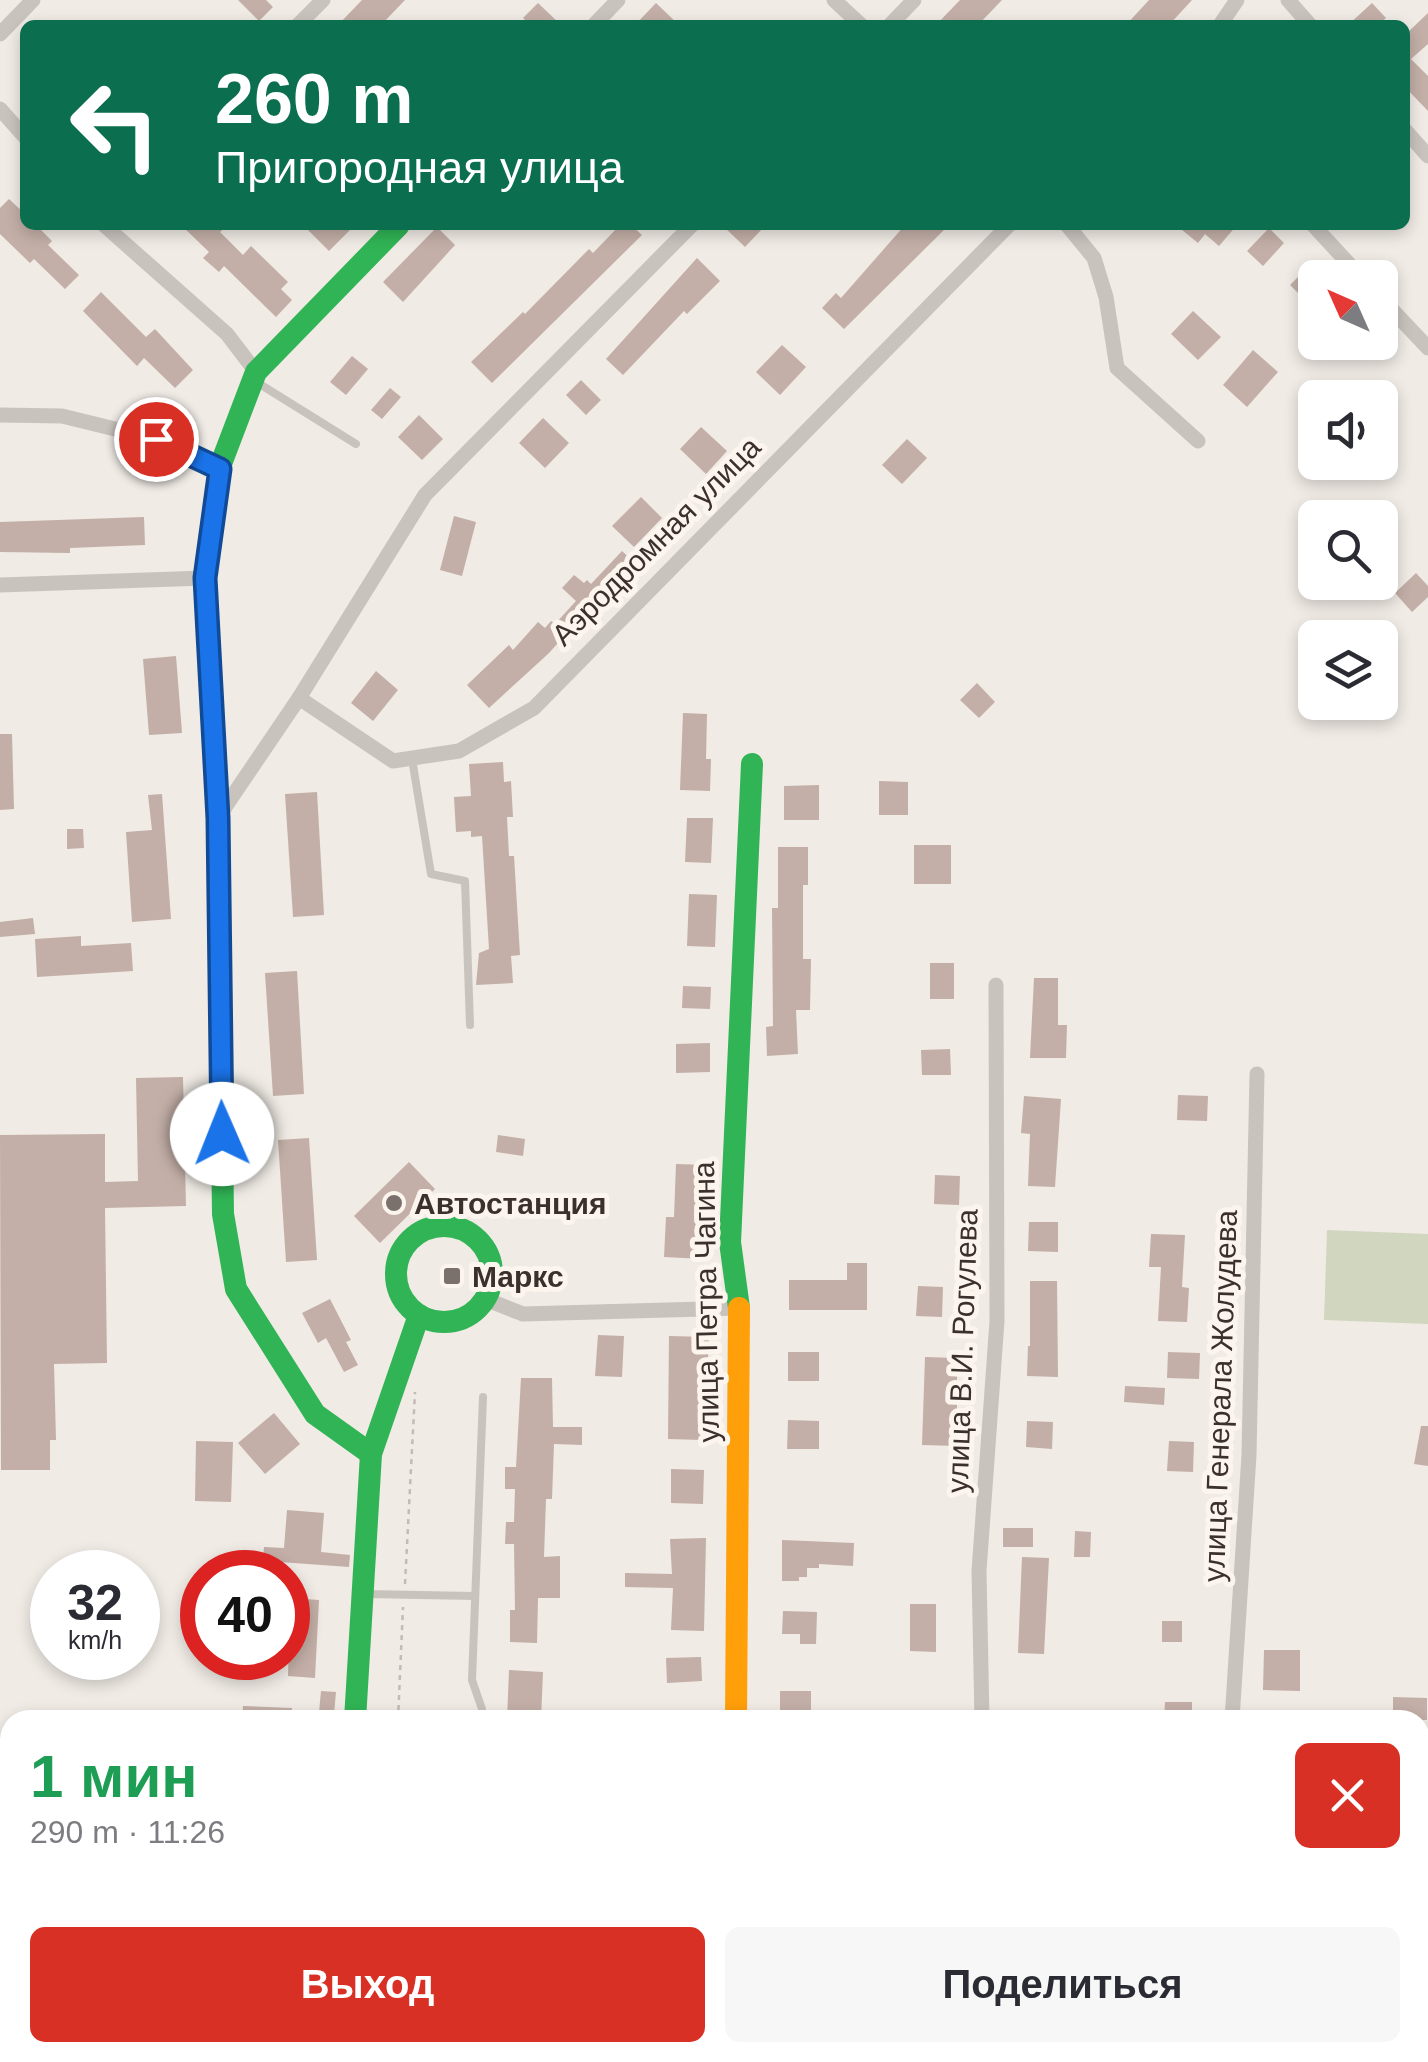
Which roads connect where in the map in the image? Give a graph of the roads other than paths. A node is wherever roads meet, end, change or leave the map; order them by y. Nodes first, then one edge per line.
1 (33, 0) edge
2 (323, 0) edge
3 (618, 0) edge
4 (834, 0) edge
5 (914, 0) edge
6 (1288, 0) edge
7 (303, 20) edge
8 (599, 20) edge
9 (856, 20) edge
10 (895, 20) edge
11 (1306, 20) edge
12 (0, 34) edge
13 (0, 109) edge
14 (20, 131) edge
15 (1410, 136) edge
16 (1428, 156) edge
17 (110, 230) edge
18 (394, 230) edge
19 (687, 230) edge
20 (1003, 230) edge
21 (1070, 230) edge
22 (1318, 230) edge
23 (1345, 260) edge
24 (1398, 316) edge
25 (1428, 348) edge
26 (254, 376) junction
27 (0, 415) edge
28 (1198, 441) dead end
29 (356, 444) dead end
30 (220, 469) junction
31 (205, 578) junction
32 (0, 585) edge
33 (299, 698) junction
34 (412, 758) junction
35 (752, 764) dead end
36 (218, 818) junction
37 (996, 985) dead end
38 (470, 1026) dead end
39 (1257, 1074) dead end
40 (485, 1299) junction
41 (739, 1308) junction
42 (419, 1315) junction
43 (483, 1397) dead end
44 (371, 1454) junction
45 (362, 1594) junction
46 (476, 1596) junction
47 (356, 1710) edge
48 (482, 1710) edge
49 (736, 1710) edge
50 (982, 1710) edge
51 (1233, 1710) edge

1 - 12 street
2 - 7 street
3 - 8 street
4 - 9 street
5 - 10 street
6 - 11 street
13 - 14 street
15 - 16 street
17 - 26 street
18 - 26 street
19 - 33 street
20 - 34 street, Аэродромная улица
21 - 28 street
22 - 23 street
24 - 25 street
26 - 29 lane
26 - 30 street
27 - 30 street
30 - 31 street
31 - 32 street
31 - 36 street
33 - 34 street, Аэродромная улица
33 - 36 street
34 - 38 lane
35 - 41 street, улица Петра Чагина
36 - 44 street
37 - 50 street, улица В.И. Рогулева
39 - 51 street, улица Генерала Жолудева
40 - 41 street
40 - 42 street
40 - 42 street
41 - 49 street, улица Петра Чагина
42 - 44 street
43 - 46 lane
44 - 45 street
45 - 46 lane
45 - 47 street
46 - 48 lane

